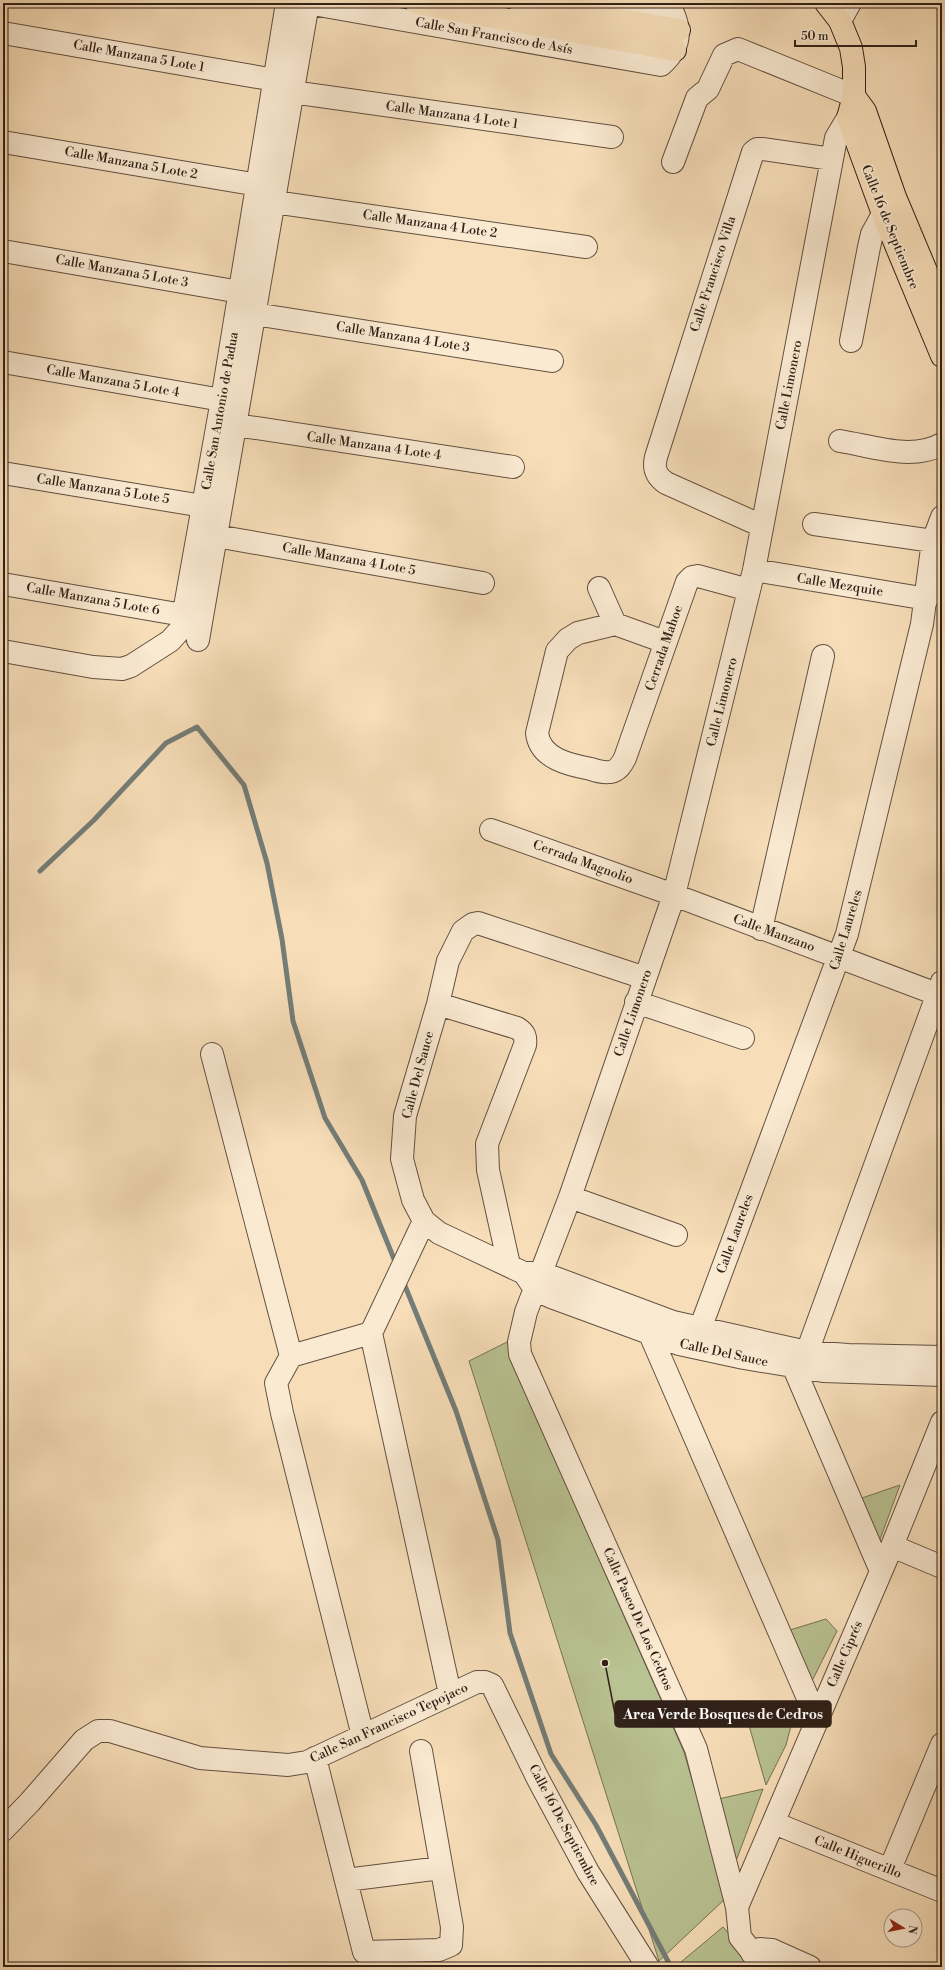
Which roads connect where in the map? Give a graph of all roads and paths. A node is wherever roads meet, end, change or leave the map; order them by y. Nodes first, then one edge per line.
1 (288, 3) edge
2 (307, 3) edge
3 (416, 3) edge
4 (520, 3) edge
5 (620, 3) edge
6 (826, 3) edge
7 (845, 12) edge
8 (3, 33) edge
9 (677, 40) junction
10 (283, 86) junction
11 (854, 96) junction
12 (848, 118) junction
13 (612, 137) dead end
14 (3, 142) edge
15 (832, 159) junction
16 (673, 162) dead end
17 (258, 185) junction
18 (274, 202) junction
19 (883, 214) junction
20 (586, 247) dead end
21 (3, 251) edge
22 (240, 292) junction
23 (942, 309) edge
24 (254, 314) junction
25 (851, 341) dead end
26 (942, 356) edge
27 (552, 361) dead end
28 (3, 362) edge
29 (222, 400) junction
30 (236, 426) junction
31 (840, 441) dead end
32 (942, 444) edge
33 (513, 467) dead end
34 (3, 473) edge
35 (203, 506) junction
36 (942, 517) edge
37 (814, 524) dead end
38 (762, 526) junction
39 (216, 536) junction
40 (933, 541) junction
41 (751, 580) junction
42 (483, 583) dead end
43 (3, 584) edge
44 (599, 588) dead end
45 (927, 599) junction
46 (183, 615) junction
47 (615, 624) junction
48 (198, 640) dead end
49 (666, 642) junction
50 (3, 651) edge
51 (823, 656) dead end
52 (491, 830) dead end
53 (674, 895) junction
54 (761, 929) junction
55 (838, 956) junction
56 (645, 978) junction
57 (941, 991) edge
58 (636, 1002) junction
59 (438, 1004) junction
60 (743, 1038) dead end
61 (212, 1054) dead end
62 (570, 1197) junction
63 (424, 1222) junction
64 (676, 1235) dead end
65 (527, 1275) junction
66 (700, 1329) junction
67 (370, 1333) junction
68 (650, 1334) junction
69 (291, 1356) junction
70 (942, 1357) edge
71 (800, 1360) junction
72 (942, 1375) edge
73 (942, 1422) edge
74 (892, 1546) junction
75 (942, 1567) edge
76 (881, 1571) junction
77 (485, 1682) joint
78 (450, 1694) junction
79 (817, 1719) junction
80 (363, 1736) junction
81 (942, 1744) edge
82 (421, 1751) dead end
83 (316, 1758) junction
84 (774, 1823) junction
85 (3, 1830) edge
86 (441, 1868) junction
87 (890, 1870) junction
88 (346, 1880) junction
89 (942, 1891) edge
90 (737, 1907) junction
91 (366, 1960) edge
92 (758, 1960) edge
93 (648, 1967) edge
94 (810, 1967) edge

1 - 10 street, Calle San Antonio de Padua
2 - 9 street, Calle San Francisco de Asís
2 - 10 street, Calle San Antonio de Padua
3 - 9 main road, Calle San Francisco de Asís
4 - 9 main road
5 - 9 street
6 - 7 main road
7 - 11 main road
8 - 10 street, Calle Manzana 5 Lote 1
10 - 13 street, Calle Manzana 4 Lote 1
10 - 17 street, Calle San Antonio de Padua
10 - 18 street, Calle San Antonio de Padua
11 - 12 main road
11 - 16 street
11 - 23 main road, Calle 16 de Septiembre
12 - 15 street, Calle Limonero
12 - 19 main road, Calle 16 de Septiembre
14 - 17 street, Calle Manzana 5 Lote 2
15 - 38 street, Calle Limonero
15 - 38 street, Calle Francisco Villa
17 - 22 street, Calle San Antonio de Padua
18 - 20 street, Calle Manzana 4 Lote 2
18 - 24 street, Calle San Antonio de Padua
19 - 25 street
19 - 26 main road, Calle 16 de Septiembre
21 - 22 street, Calle Manzana 5 Lote 3
22 - 29 street, Calle San Antonio de Padua
24 - 27 street, Calle Manzana 4 Lote 3
24 - 30 street, Calle San Antonio de Padua
28 - 29 street, Calle Manzana 5 Lote 4
29 - 35 street, Calle San Antonio de Padua
30 - 33 street, Calle Manzana 4 Lote 4
30 - 39 street, Calle San Antonio de Padua
31 - 32 street
34 - 35 street, Calle Manzana 5 Lote 5
35 - 46 street, Calle San Antonio de Padua
36 - 40 street, Calle Laureles
37 - 40 street
38 - 41 street, Calle Limonero
39 - 42 street, Calle Manzana 4 Lote 5
39 - 48 street, Calle San Antonio de Padua
40 - 45 street, Calle Laureles
41 - 45 street, Calle Mezquite
41 - 49 street, Cerrada Mahoe
41 - 53 street, Calle Limonero
43 - 46 street, Calle Manzana 5 Lote 6
44 - 47 street
45 - 55 street, Calle Laureles
46 - 50 street, Calle San Antonio de Padua
47 - 49 street
47 - 49 street, Cerrada Mahoe
51 - 54 street
52 - 53 street, Cerrada Magnolio
53 - 54 street, Calle Manzano
53 - 56 street, Calle Limonero
54 - 55 street, Calle Manzano
55 - 57 street, Calle Manzano
55 - 66 street, Calle Laureles
56 - 58 street, Calle Limonero
56 - 59 street, Calle Del Sauce
57 - 71 street
58 - 60 street
58 - 62 street, Calle Limonero
59 - 63 street, Calle Del Sauce
59 - 65 street
61 - 69 street
62 - 64 street
62 - 65 street, Calle Limonero
63 - 65 street, Calle Del Sauce
63 - 67 street
65 - 66 street, Calle Del Sauce
65 - 68 street, Calle Del Sauce
65 - 90 street, Calle Paseo De Los Cedros
66 - 71 street, Calle Del Sauce
67 - 69 street
67 - 78 street
68 - 71 street, Calle Del Sauce
68 - 79 street
69 - 80 street
70 - 71 street, Calle Del Sauce
71 - 72 street, Calle Del Sauce
71 - 76 street
73 - 74 street, Calle Ciprés
74 - 75 street
74 - 76 street, Calle Ciprés
76 - 79 street, Calle Ciprés
77 - 78 street, Calle San Francisco Tepojaco
77 - 93 street, Calle 16 De Septiembre
78 - 80 street, Calle San Francisco Tepojaco
79 - 84 street, Calle Ciprés
80 - 83 street, Calle San Francisco Tepojaco
81 - 87 street
82 - 86 street
83 - 85 street, Calle San Francisco Tepojaco
83 - 88 street
84 - 87 street, Calle Higuerillo
84 - 90 street, Calle Ciprés
86 - 88 street
86 - 91 street
87 - 89 street, Calle Higuerillo
88 - 91 street
90 - 92 street, Calle Paseo De Los Cedros
92 - 94 street

